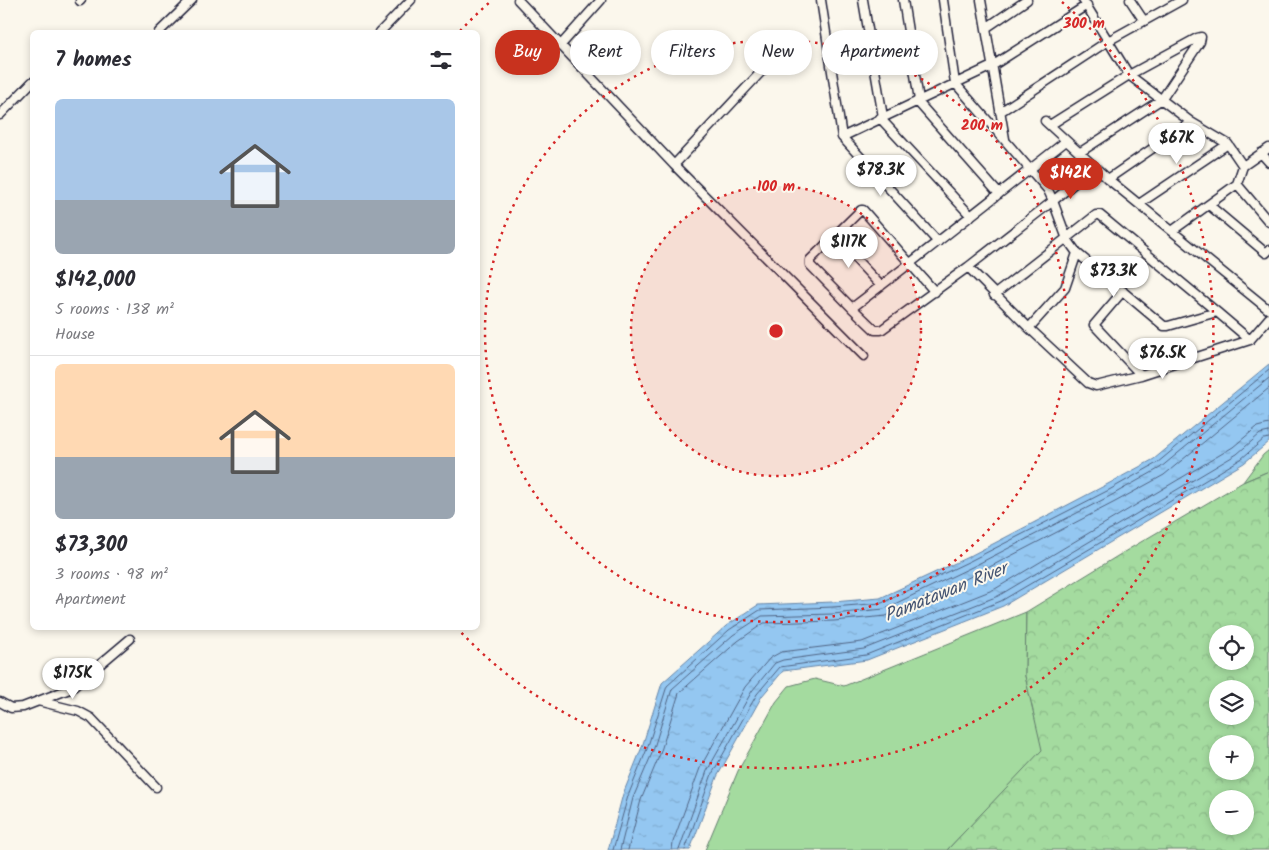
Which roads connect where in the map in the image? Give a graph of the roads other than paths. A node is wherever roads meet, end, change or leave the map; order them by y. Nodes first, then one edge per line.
1 (192, 0) edge
2 (411, 0) edge
3 (518, 0) edge
4 (601, 0) edge
5 (820, 0) edge
6 (863, 0) edge
7 (903, 0) edge
8 (943, 0) edge
9 (981, 0) edge
10 (1026, 0) edge
11 (1130, 0) edge
12 (1180, 0) edge
13 (1085, 3) edge
14 (1144, 21) junction
15 (986, 28) junction
16 (161, 30) edge
17 (382, 30) edge
18 (545, 30) edge
19 (1108, 41) junction
20 (560, 46) joint
21 (992, 66) junction
22 (758, 75) edge
23 (1129, 75) junction
24 (956, 83) junction
25 (30, 84) edge
26 (1162, 99) junction
27 (918, 101) junction
28 (1000, 112) junction
29 (0, 115) edge
30 (882, 118) junction
31 (1191, 122) junction
32 (842, 136) junction
33 (1005, 141) junction
34 (1066, 141) junction
35 (1228, 144) junction
36 (1269, 148) edge
37 (1079, 153) junction
38 (1261, 153) junction
39 (1269, 162) edge
40 (674, 165) junction
41 (1243, 166) junction
42 (1030, 170) junction
43 (1108, 178) junction
44 (1076, 182) dead end
45 (1238, 184) junction
46 (999, 194) junction
47 (1053, 201) junction
48 (1139, 204) junction
49 (1209, 205) junction
50 (971, 216) junction
51 (1269, 222) edge
52 (1172, 231) junction
53 (834, 236) junction
54 (1067, 239) junction
55 (938, 242) junction
56 (1269, 250) edge
57 (1077, 253) junction
58 (911, 263) junction
59 (968, 267) junction
60 (881, 286) junction
61 (1123, 291) junction
62 (935, 292) junction
63 (994, 295) junction
64 (852, 308) junction
65 (1269, 310) edge
66 (1217, 312) junction
67 (1269, 318) edge
68 (1029, 328) junction
69 (1250, 340) junction
70 (864, 356) dead end
71 (1140, 375) junction
72 (130, 639) dead end
73 (38, 701) junction
74 (0, 702) edge
75 (156, 787) dead end

1 - 16 street
2 - 17 street
3 - 18 street
4 - 20 street
5 - 32 street
6 - 30 street
7 - 27 street
8 - 24 street
9 - 15 street
10 - 15 street
11 - 14 street
12 - 14 street
13 - 19 street
13 - 21 street
14 - 19 street
15 - 21 street
19 - 23 street
19 - 28 street
20 - 40 street
21 - 24 street
21 - 28 street
22 - 40 street
23 - 26 street
23 - 26 street
23 - 34 street
24 - 27 street
24 - 33 street
25 - 29 street
26 - 31 street
26 - 37 street
27 - 30 street
27 - 46 street
28 - 33 street
30 - 32 street
30 - 50 street
31 - 35 street
31 - 43 street
32 - 55 street
33 - 42 street
34 - 37 street
34 - 42 street
35 - 41 street
35 - 48 street
36 - 38 street
37 - 43 street
38 - 39 street
38 - 41 street
40 - 70 street
41 - 45 street
42 - 46 street
42 - 47 street
43 - 48 street
44 - 47 street
45 - 49 street
45 - 51 street
46 - 50 street
47 - 54 street
47 - 59 street
48 - 52 street
49 - 52 street
49 - 56 street
50 - 55 street
52 - 65 street
53 - 58 street
53 - 60 street
53 - 64 street
54 - 57 street
54 - 63 street
54 - 66 street
55 - 58 street
57 - 61 street
57 - 68 street
58 - 60 street
58 - 62 street
59 - 62 street
59 - 63 street
60 - 64 street
61 - 66 street
61 - 71 street
62 - 64 street
63 - 68 street
66 - 69 street
67 - 69 street
68 - 71 street
69 - 71 street
72 - 73 street
73 - 74 street
73 - 75 street

